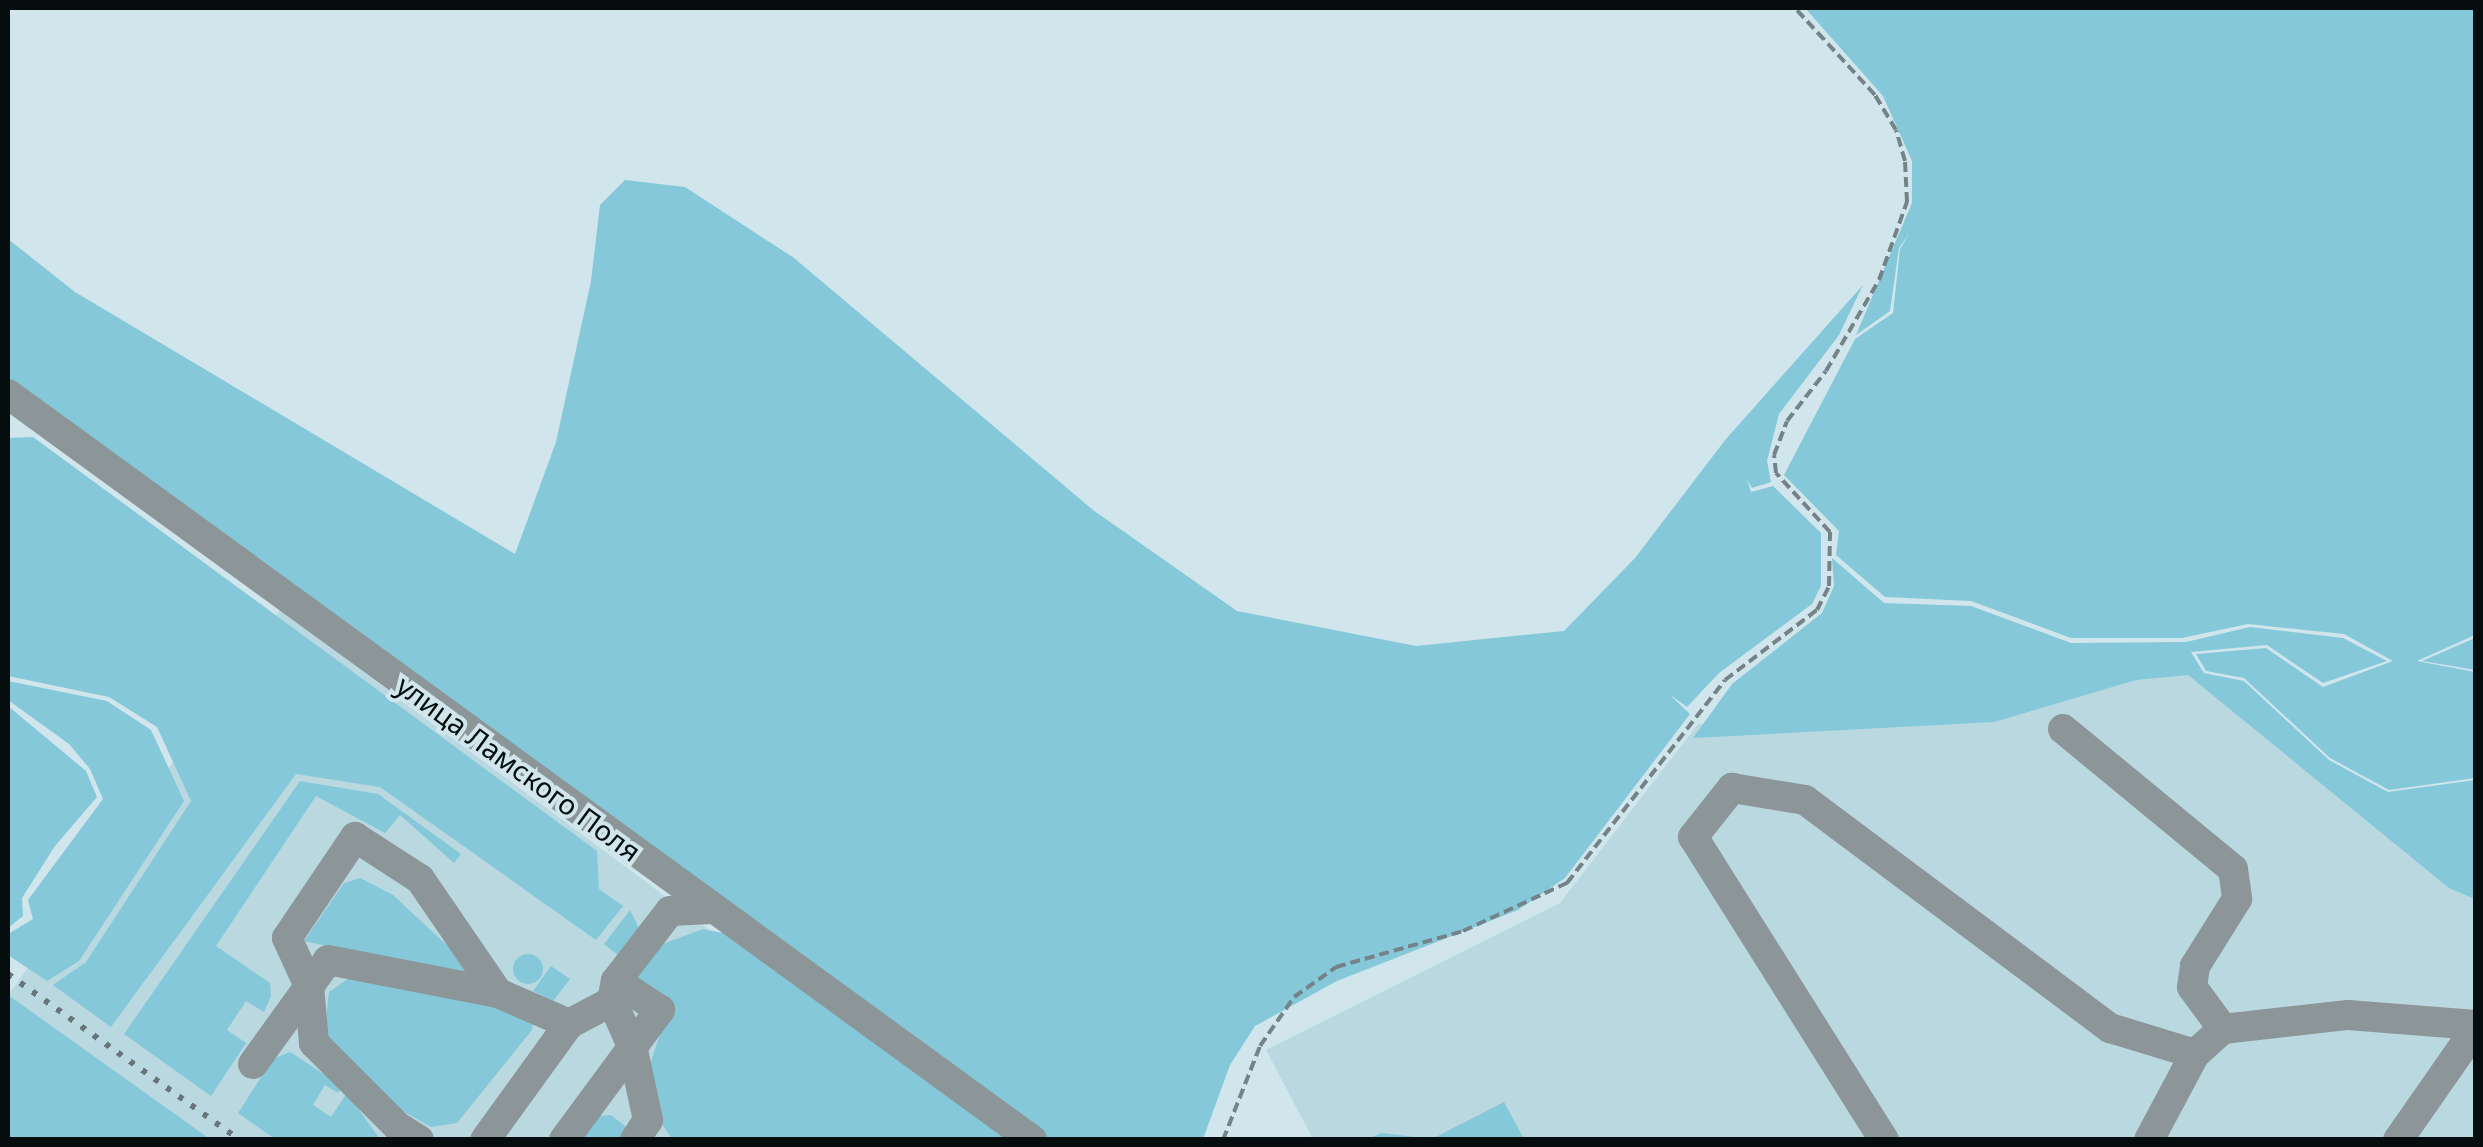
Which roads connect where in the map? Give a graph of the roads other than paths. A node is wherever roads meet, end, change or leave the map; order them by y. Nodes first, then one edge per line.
1 (8, 394) edge
2 (2063, 729) dead end
3 (712, 908) junction
4 (309, 986) junction
5 (614, 991) junction
6 (498, 992) junction
7 (568, 1024) junction
8 (2476, 1027) edge
9 (2223, 1030) junction
10 (632, 1046) junction
11 (2195, 1054) junction
12 (253, 1064) dead end
13 (419, 1140) edge
14 (485, 1140) edge
15 (564, 1140) edge
16 (634, 1140) edge
17 (1032, 1140) edge
18 (1884, 1140) edge
19 (2149, 1140) edge
20 (2398, 1140) edge

1 - 3 street, улица Ламского Поля
2 - 9 street
3 - 5 street
3 - 17 street, улица Ламского Поля
4 - 6 street
4 - 6 street
4 - 12 street
4 - 13 street
5 - 7 street
5 - 10 street
6 - 7 street
7 - 14 street
8 - 9 street
8 - 20 street
9 - 11 street
10 - 15 street
10 - 16 street
11 - 18 street
11 - 19 street

